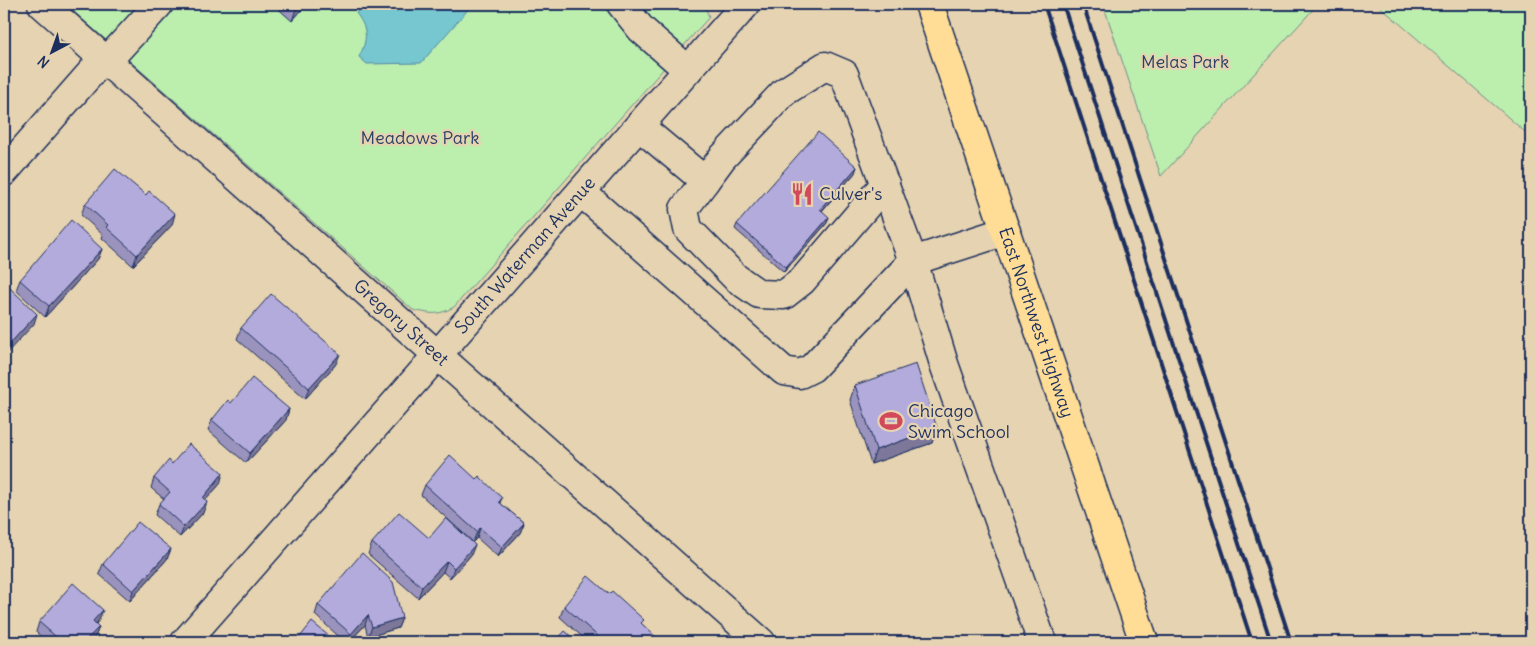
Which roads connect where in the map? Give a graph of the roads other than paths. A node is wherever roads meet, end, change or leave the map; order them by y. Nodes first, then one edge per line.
1 (42, 4) edge
2 (159, 4) edge
3 (622, 4) edge
4 (746, 4) edge
5 (928, 4) edge
6 (105, 60) junction
7 (688, 70) junction
8 (639, 126) junction
9 (4, 172) edge
10 (705, 181) junction
11 (885, 184) junction
12 (581, 192) junction
13 (1006, 231) junction
14 (913, 261) junction
15 (438, 355) junction
16 (185, 642) edge
17 (760, 642) edge
18 (1042, 642) edge
19 (1144, 642) edge

1 - 6 street, Gregory Street
2 - 6 street
3 - 7 street
4 - 7 street, South Waterman Avenue
5 - 13 main road, East Northwest Highway
6 - 9 street
6 - 15 street, Gregory Street
7 - 8 street, South Waterman Avenue
8 - 10 street
8 - 12 street, South Waterman Avenue
10 - 11 street
10 - 11 street
11 - 14 street
12 - 14 street
12 - 15 street, South Waterman Avenue
13 - 14 street
13 - 19 main road, East Northwest Highway
14 - 18 street
15 - 16 street, South Waterman Avenue
15 - 17 street, Gregory Street

